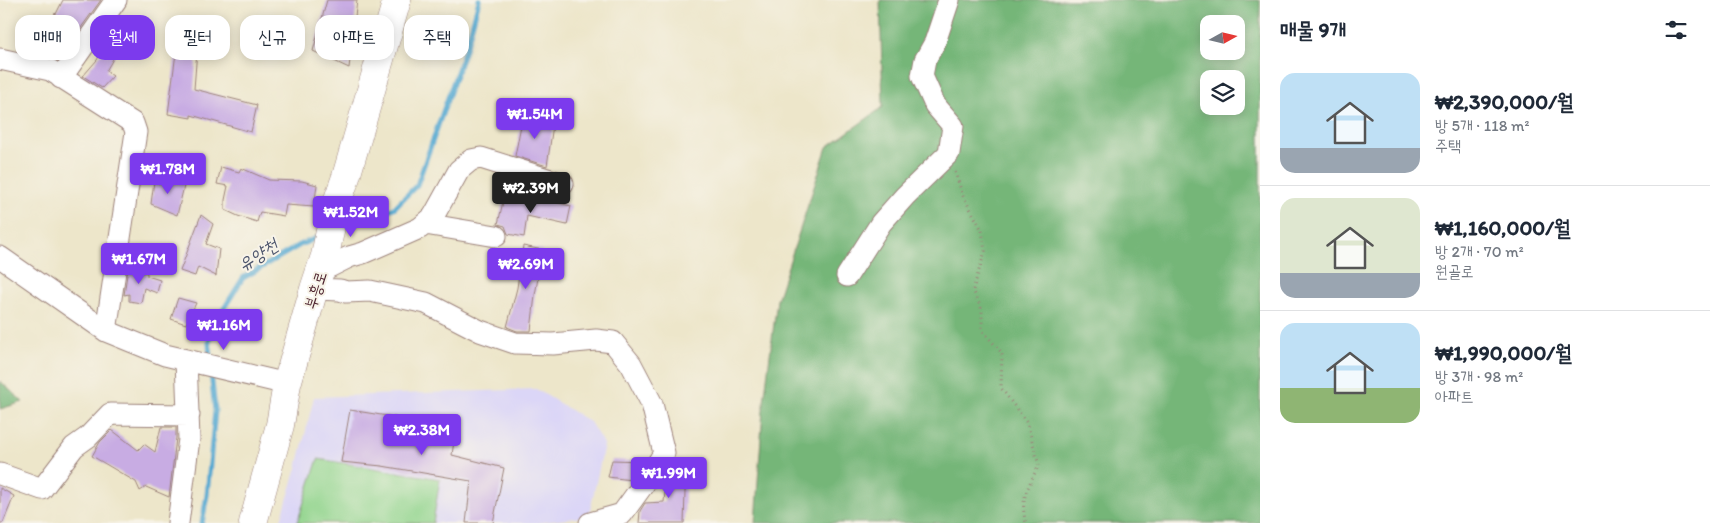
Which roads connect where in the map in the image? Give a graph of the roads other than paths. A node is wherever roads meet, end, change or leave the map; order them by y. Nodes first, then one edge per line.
1 (116, 0) edge
2 (397, 0) edge
3 (949, 0) edge
4 (0, 59) edge
5 (61, 78) junction
6 (563, 184) dead end
7 (425, 224) junction
8 (496, 236) dead end
9 (0, 258) edge
10 (320, 272) junction
11 (847, 276) dead end
12 (106, 331) junction
13 (192, 362) junction
14 (287, 384) junction
15 (188, 415) junction
16 (0, 474) edge
17 (178, 523) edge
18 (253, 523) edge
19 (590, 523) edge

1 - 5 street
2 - 10 main road, 부흥로
3 - 11 street
4 - 5 street
5 - 12 street
6 - 7 street
7 - 8 street
7 - 10 street
9 - 12 street
10 - 14 main road, 부흥로
10 - 19 street
12 - 13 street
13 - 14 street
13 - 15 street
14 - 18 main road, 부흥로
15 - 16 street
15 - 17 street

